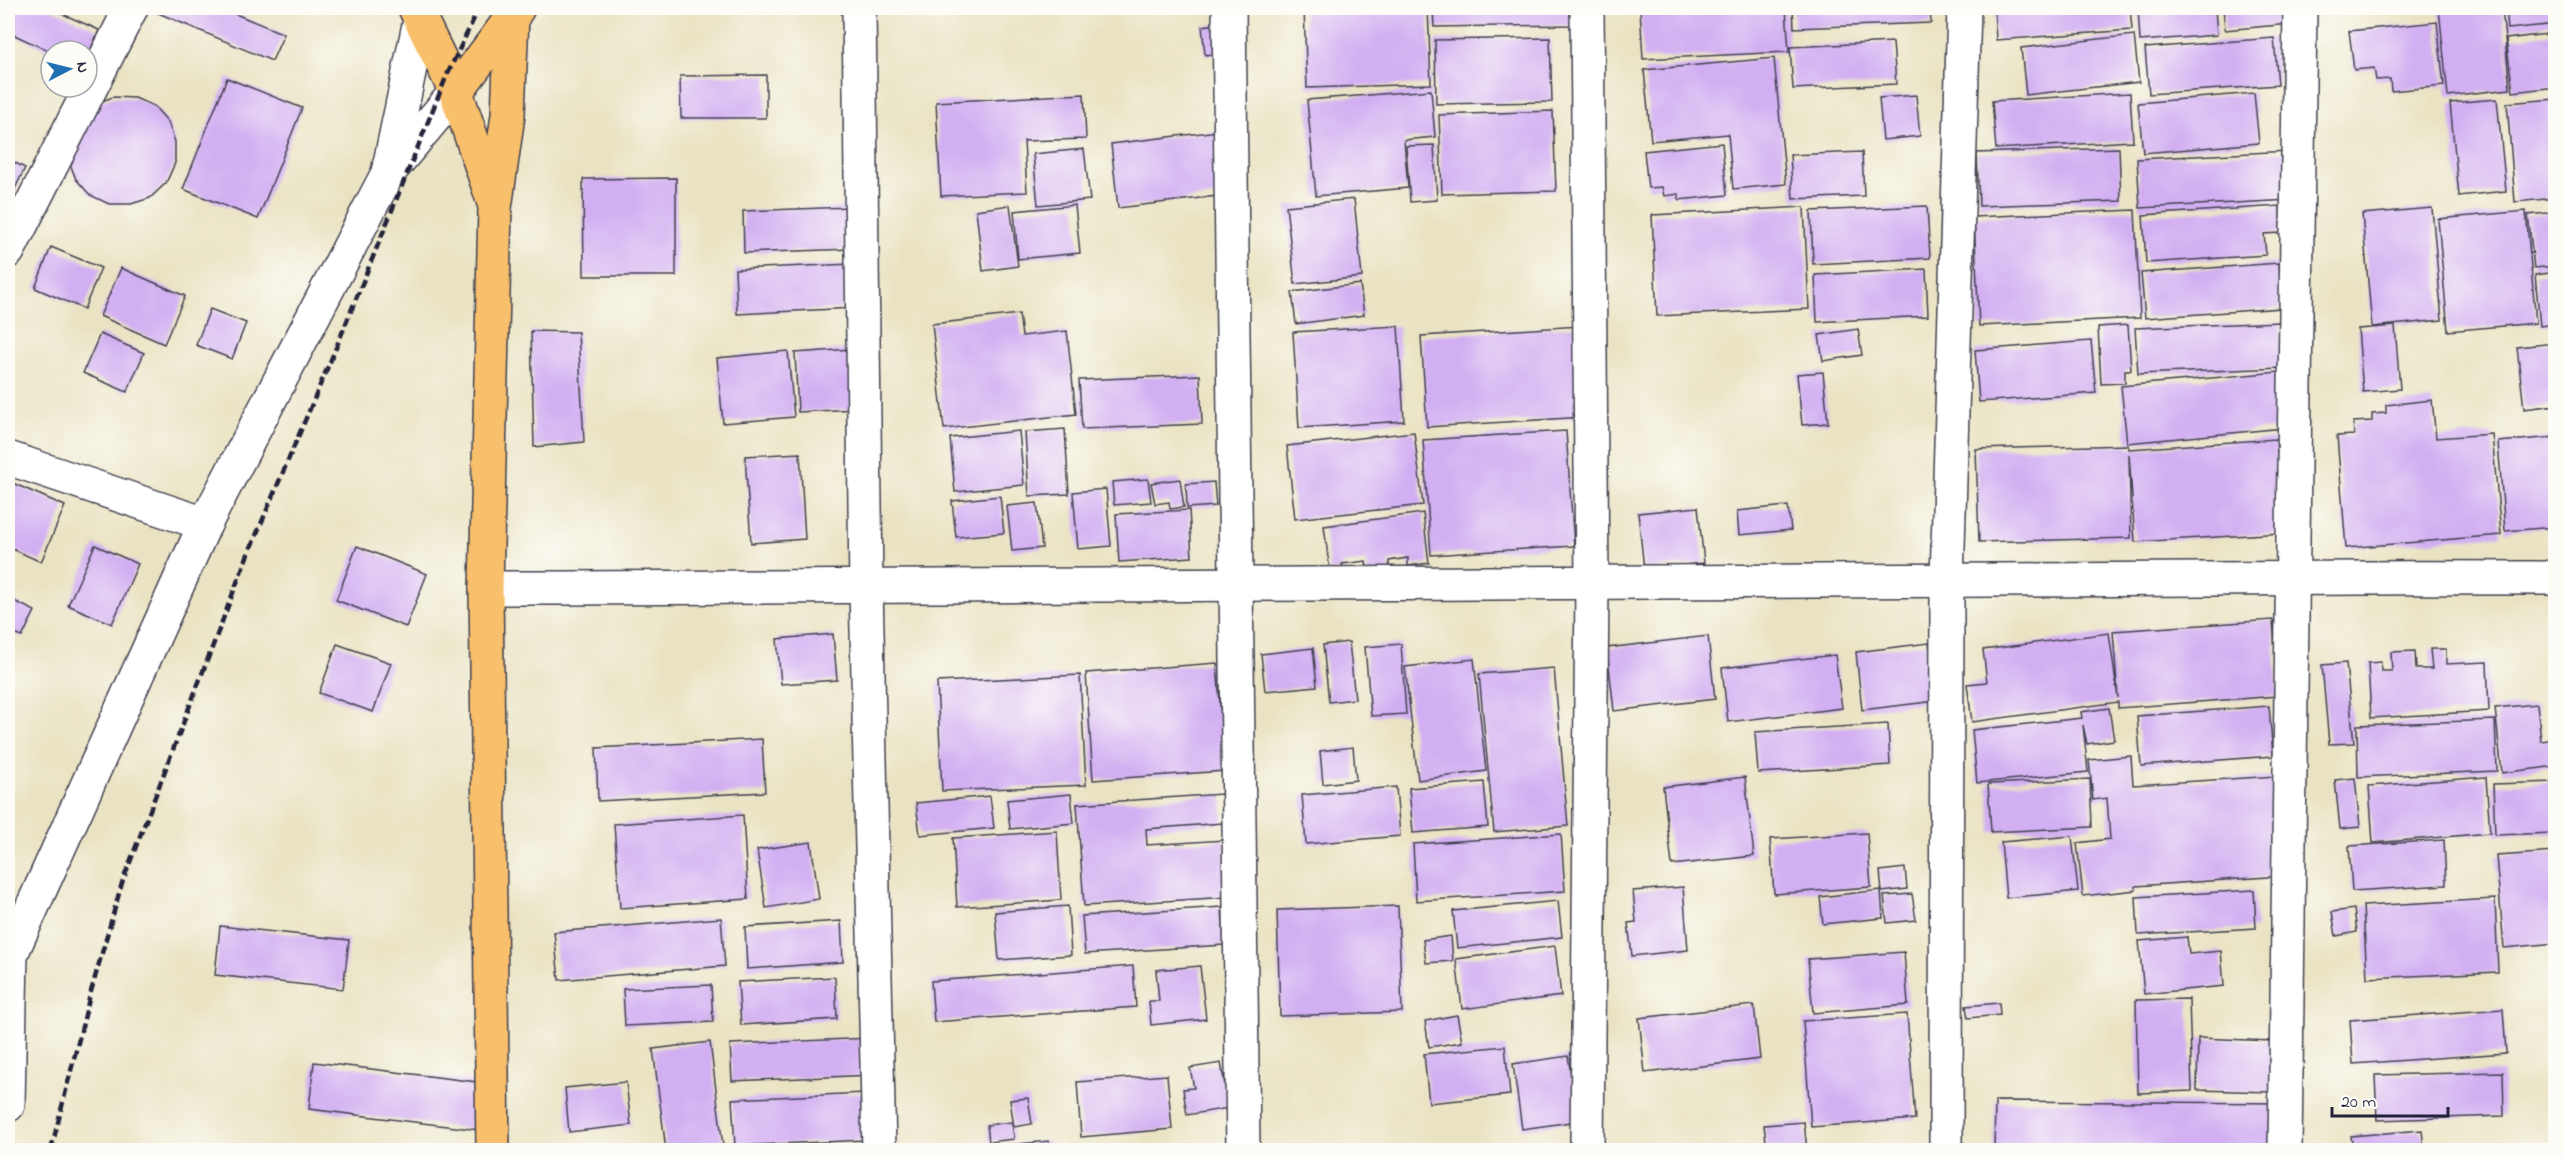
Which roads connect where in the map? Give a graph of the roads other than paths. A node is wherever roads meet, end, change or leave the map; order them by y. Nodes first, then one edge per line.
1 (131, 8) edge
2 (859, 8) edge
3 (1228, 8) edge
4 (1587, 8) edge
5 (1964, 8) edge
6 (2300, 8) edge
7 (513, 11) edge
8 (420, 12) edge
9 (456, 92) junction
10 (388, 173) junction
11 (495, 208) junction
12 (8, 251) edge
13 (8, 458) edge
14 (205, 524) junction
15 (2292, 577) junction
16 (2556, 578) edge
17 (1947, 580) junction
18 (1592, 582) junction
19 (1235, 584) junction
20 (486, 588) junction
21 (866, 588) junction
22 (9, 957) edge
23 (8, 1105) edge
24 (493, 1150) edge
25 (879, 1150) edge
26 (1243, 1150) edge
27 (1587, 1150) edge
28 (1946, 1150) edge
29 (2285, 1150) edge

1 - 12 street
2 - 21 street
3 - 19 street
4 - 18 street
5 - 17 street
6 - 15 street
7 - 9 main road
7 - 11 main road
8 - 9 main road
8 - 10 street
9 - 10 street
9 - 11 main road
10 - 14 street
11 - 20 main road
13 - 14 street
14 - 22 street
15 - 16 street
15 - 17 street
15 - 29 street
17 - 18 street
17 - 28 street
18 - 19 street
18 - 27 street
19 - 21 street
19 - 26 street
20 - 21 street
20 - 24 main road
21 - 25 street
22 - 23 street

